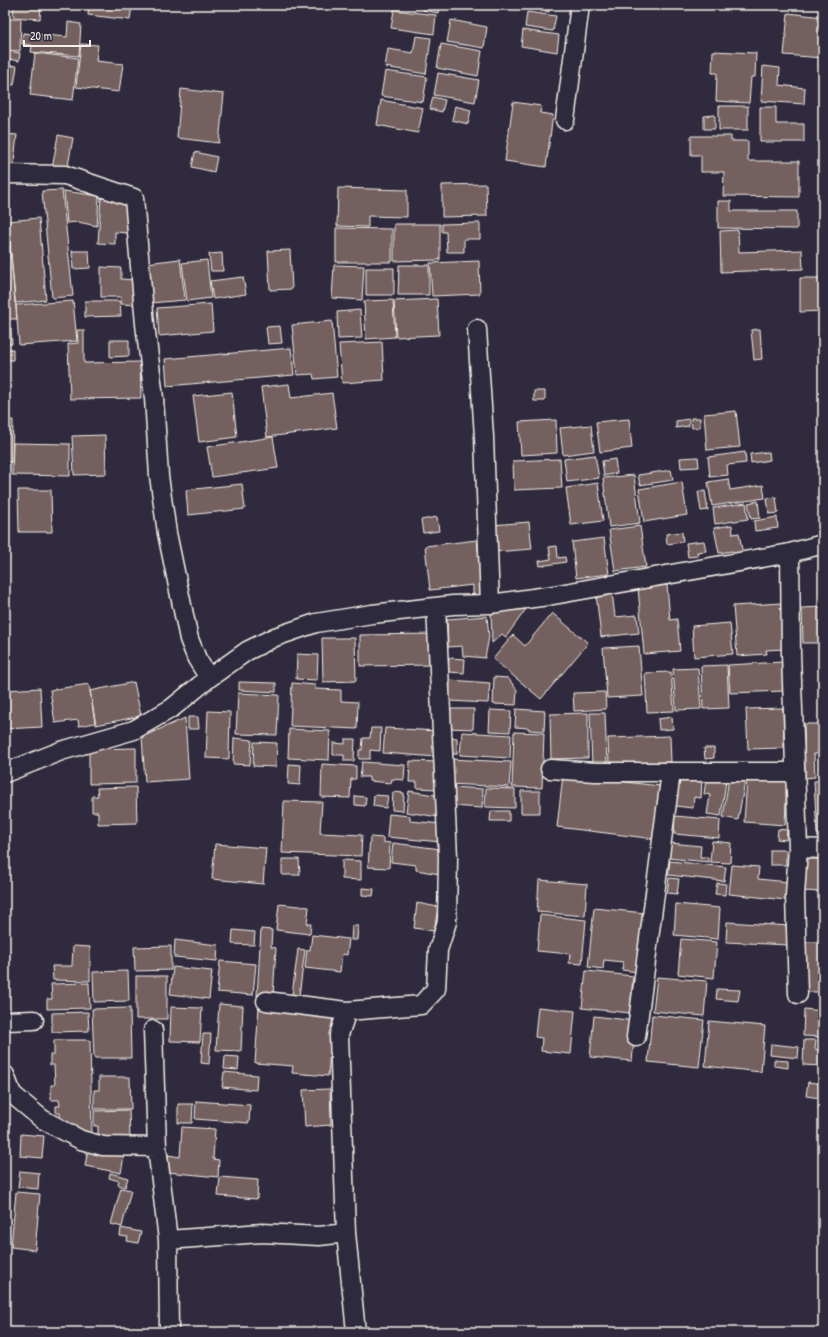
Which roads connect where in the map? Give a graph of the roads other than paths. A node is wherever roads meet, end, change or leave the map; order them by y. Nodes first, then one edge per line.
1 (580, 5) edge
2 (565, 120) dead end
3 (5, 174) edge
4 (477, 329) dead end
5 (823, 544) edge
6 (790, 552) junction
7 (490, 604) junction
8 (436, 607) junction
9 (209, 678) junction
10 (550, 769) dead end
11 (671, 772) junction
12 (796, 772) junction
13 (5, 773) edge
14 (798, 848) junction
15 (823, 849) edge
16 (798, 994) dead end
17 (266, 1001) dead end
18 (347, 1011) junction
19 (34, 1020) dead end
20 (5, 1021) edge
21 (153, 1030) dead end
22 (636, 1037) dead end
23 (5, 1075) edge
24 (157, 1147) junction
25 (346, 1233) junction
26 (168, 1240) junction
27 (169, 1332) edge
28 (356, 1332) edge

1 - 2 street
3 - 9 street
4 - 7 street
5 - 6 street
6 - 7 street
6 - 12 street
7 - 8 street
8 - 9 street
8 - 18 street
9 - 13 street
10 - 11 street
11 - 12 street
11 - 22 street
12 - 14 street
14 - 15 street
14 - 16 street
17 - 18 street
18 - 25 street
19 - 20 street
21 - 24 street
23 - 24 street
24 - 26 street
25 - 26 street
25 - 28 street
26 - 27 street

